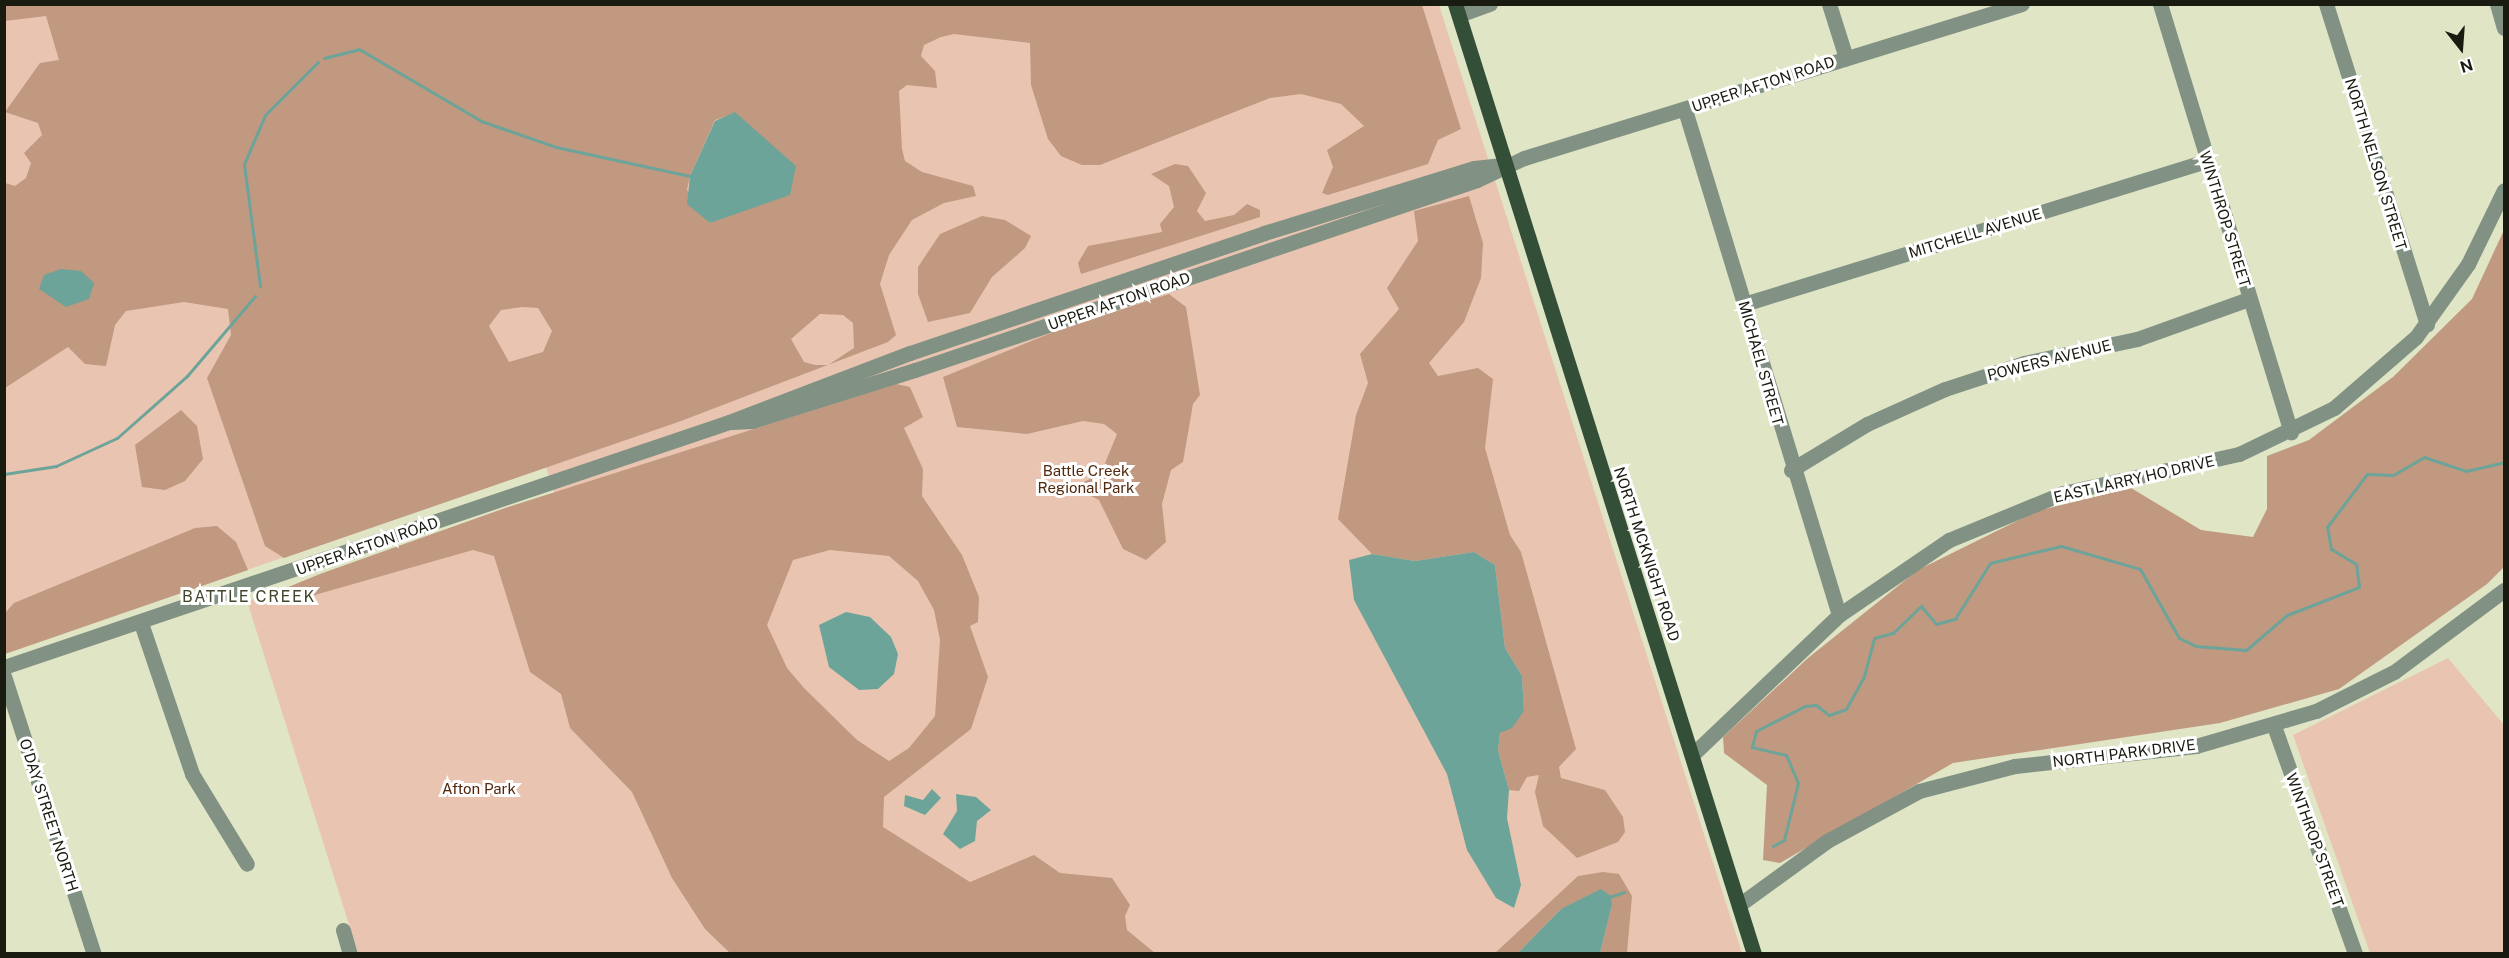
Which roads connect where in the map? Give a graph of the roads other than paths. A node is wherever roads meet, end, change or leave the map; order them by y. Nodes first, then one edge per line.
1 (1490, 4) edge
2 (1829, 4) edge
3 (2022, 4) edge
4 (2160, 4) edge
5 (2326, 4) edge
6 (2497, 4) edge
7 (1990, 9) edge
8 (1457, 10) edge
9 (2505, 28) edge
10 (1846, 58) junction
11 (1685, 110) junction
12 (2207, 161) junction
13 (1505, 165) junction
14 (2505, 190) edge
15 (2249, 299) junction
16 (1744, 304) junction
17 (2427, 324) junction
18 (2291, 432) junction
19 (1791, 470) junction
20 (2505, 591) edge
21 (1839, 615) junction
22 (141, 623) junction
23 (4, 667) edge
24 (4, 676) edge
25 (2274, 726) junction
26 (1692, 754) junction
27 (247, 864) dead end
28 (1739, 905) junction
29 (343, 930) dead end
30 (94, 954) edge
31 (350, 954) edge
32 (1754, 954) edge
33 (2355, 954) edge

1 - 8 street
2 - 10 street
3 - 7 street, UPPER AFTON ROAD
4 - 12 street, WINTHROP STREET
5 - 17 street, NORTH NELSON STREET
6 - 9 street
7 - 10 street, UPPER AFTON ROAD
8 - 13 main road, NORTH MCKNIGHT ROAD
10 - 11 street, UPPER AFTON ROAD
11 - 13 street, UPPER AFTON ROAD
11 - 16 street, MICHAEL STREET
12 - 15 street, WINTHROP STREET
12 - 16 street, MITCHELL AVENUE
13 - 22 street, UPPER AFTON ROAD
13 - 26 main road, NORTH MCKNIGHT ROAD
14 - 17 street, EAST LARRY HO DRIVE
15 - 18 street, WINTHROP STREET
15 - 19 street, POWERS AVENUE
16 - 19 street, MICHAEL STREET
17 - 18 street, EAST LARRY HO DRIVE
18 - 21 street, EAST LARRY HO DRIVE
19 - 21 street, MICHAEL STREET
20 - 25 street, NORTH PARK DRIVE
21 - 26 street, EAST LARRY HO DRIVE
22 - 23 street, UPPER AFTON ROAD
22 - 27 street
24 - 30 street, O'DAY STREET NORTH
25 - 28 street, NORTH PARK DRIVE
25 - 33 street, WINTHROP STREET
26 - 28 main road, NORTH MCKNIGHT ROAD
28 - 32 main road, NORTH MCKNIGHT ROAD
29 - 31 street

